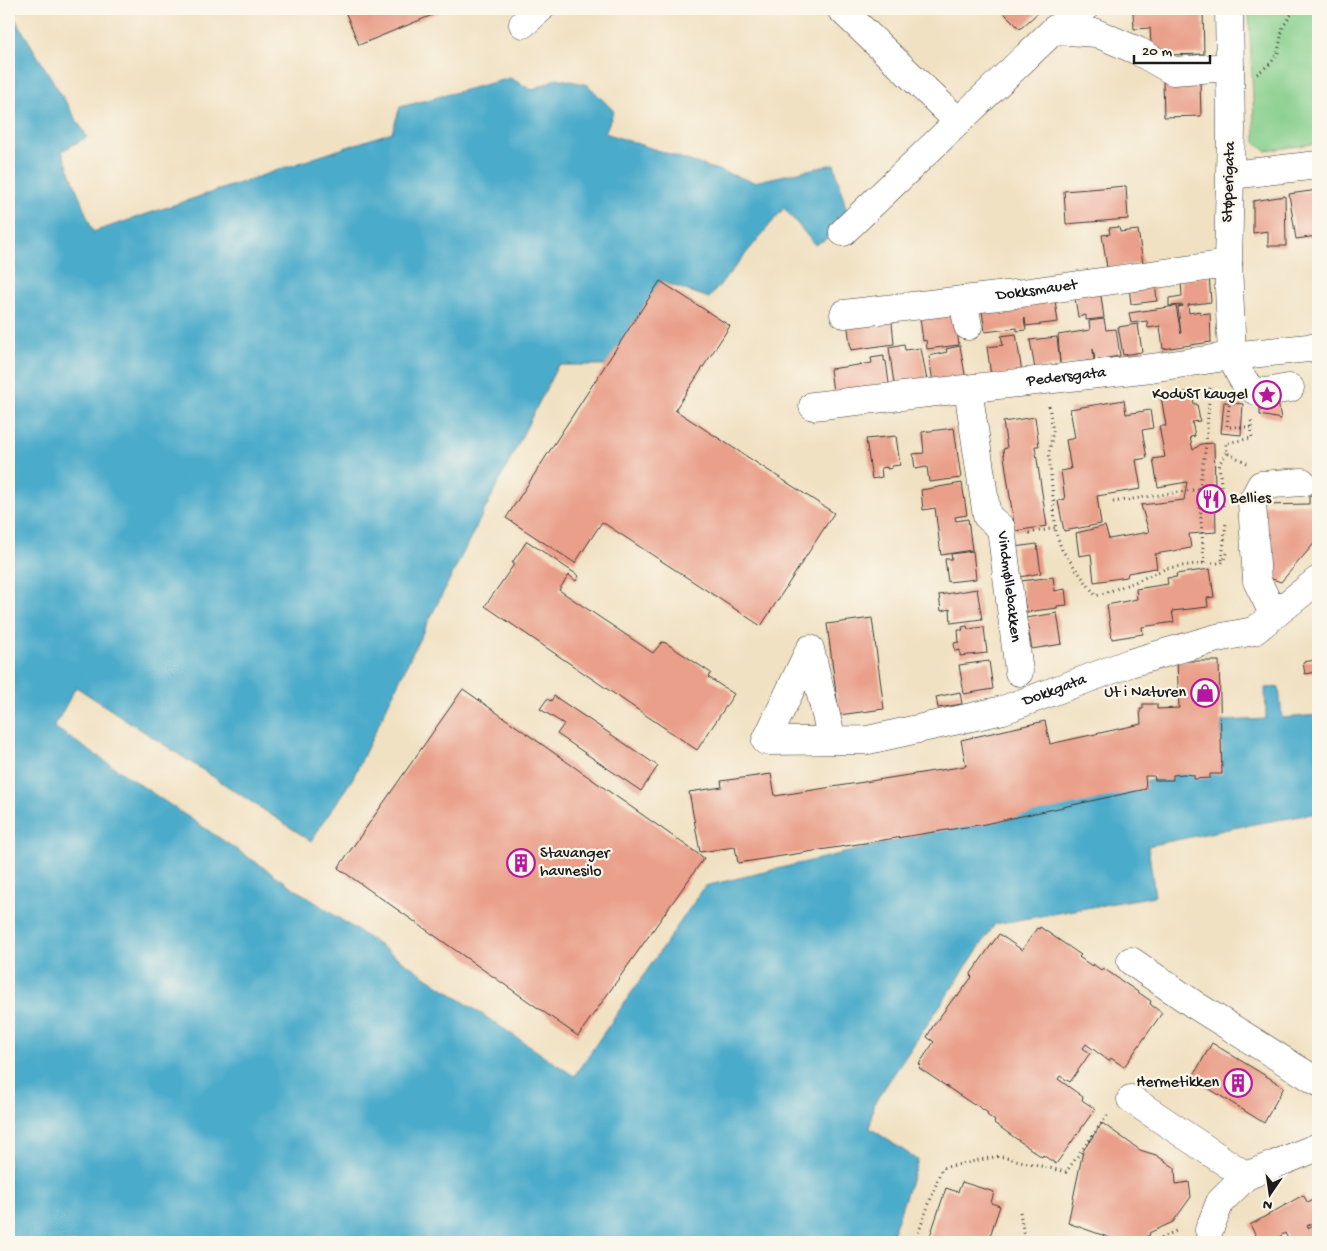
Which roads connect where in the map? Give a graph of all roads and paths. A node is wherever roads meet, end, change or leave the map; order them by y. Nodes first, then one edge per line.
1 (841, 9) edge
2 (1084, 9) edge
3 (1230, 9) edge
4 (1296, 9) edge
5 (1054, 30) junction
6 (1242, 71) junction
7 (958, 121) junction
8 (1318, 164) edge
9 (1231, 175) junction
10 (843, 232) dead end
11 (1228, 264) junction
12 (844, 314) dead end
13 (1318, 347) edge
14 (1232, 356) junction
15 (1210, 379) dead end
16 (1043, 381) junction
17 (1290, 388) dead end
18 (968, 389) junction
19 (1229, 398) dead end
20 (813, 406) dead end
21 (1252, 427) dead end
22 (1226, 453) dead end
23 (1302, 482) dead end
24 (1199, 488) junction
25 (1113, 502) dead end
26 (1224, 524) dead end
27 (1225, 556) dead end
28 (1204, 563) junction
29 (1318, 580) edge
30 (1274, 615) junction
31 (1019, 672) dead end
32 (832, 740) dead end
33 (1131, 961) dead end
34 (1318, 1082) edge
35 (1132, 1099) joint
36 (1318, 1146) edge
37 (1246, 1176) junction
38 (1020, 1212) dead end
39 (1178, 1230) dead end
40 (1209, 1230) dead end
41 (915, 1241) edge
42 (920, 1242) edge
43 (1025, 1242) edge
44 (1152, 1242) edge

1 - 7 street
2 - 5 street
3 - 6 street, Støperigata
4 - 6 path
5 - 6 street
5 - 7 street
6 - 9 street, Støperigata
7 - 10 street
8 - 9 street
9 - 11 street, Støperigata
11 - 12 street, Dokksmauet
11 - 14 street, Støperigata
13 - 14 street, Pedersgata
14 - 16 street, Pedersgata
14 - 17 street
15 - 24 path
16 - 18 street, Pedersgata
16 - 28 path
18 - 20 street, Pedersgata
18 - 31 street, Vindmøllebakken
19 - 21 path
22 - 26 path
23 - 30 street
24 - 25 path
24 - 28 path
27 - 28 path
29 - 30 street, Dokkgata
30 - 32 street, Dokkgata
33 - 34 street
35 - 37 street
35 - 41 path
36 - 37 street
37 - 40 street
38 - 43 path
39 - 44 path
41 - 42 path

